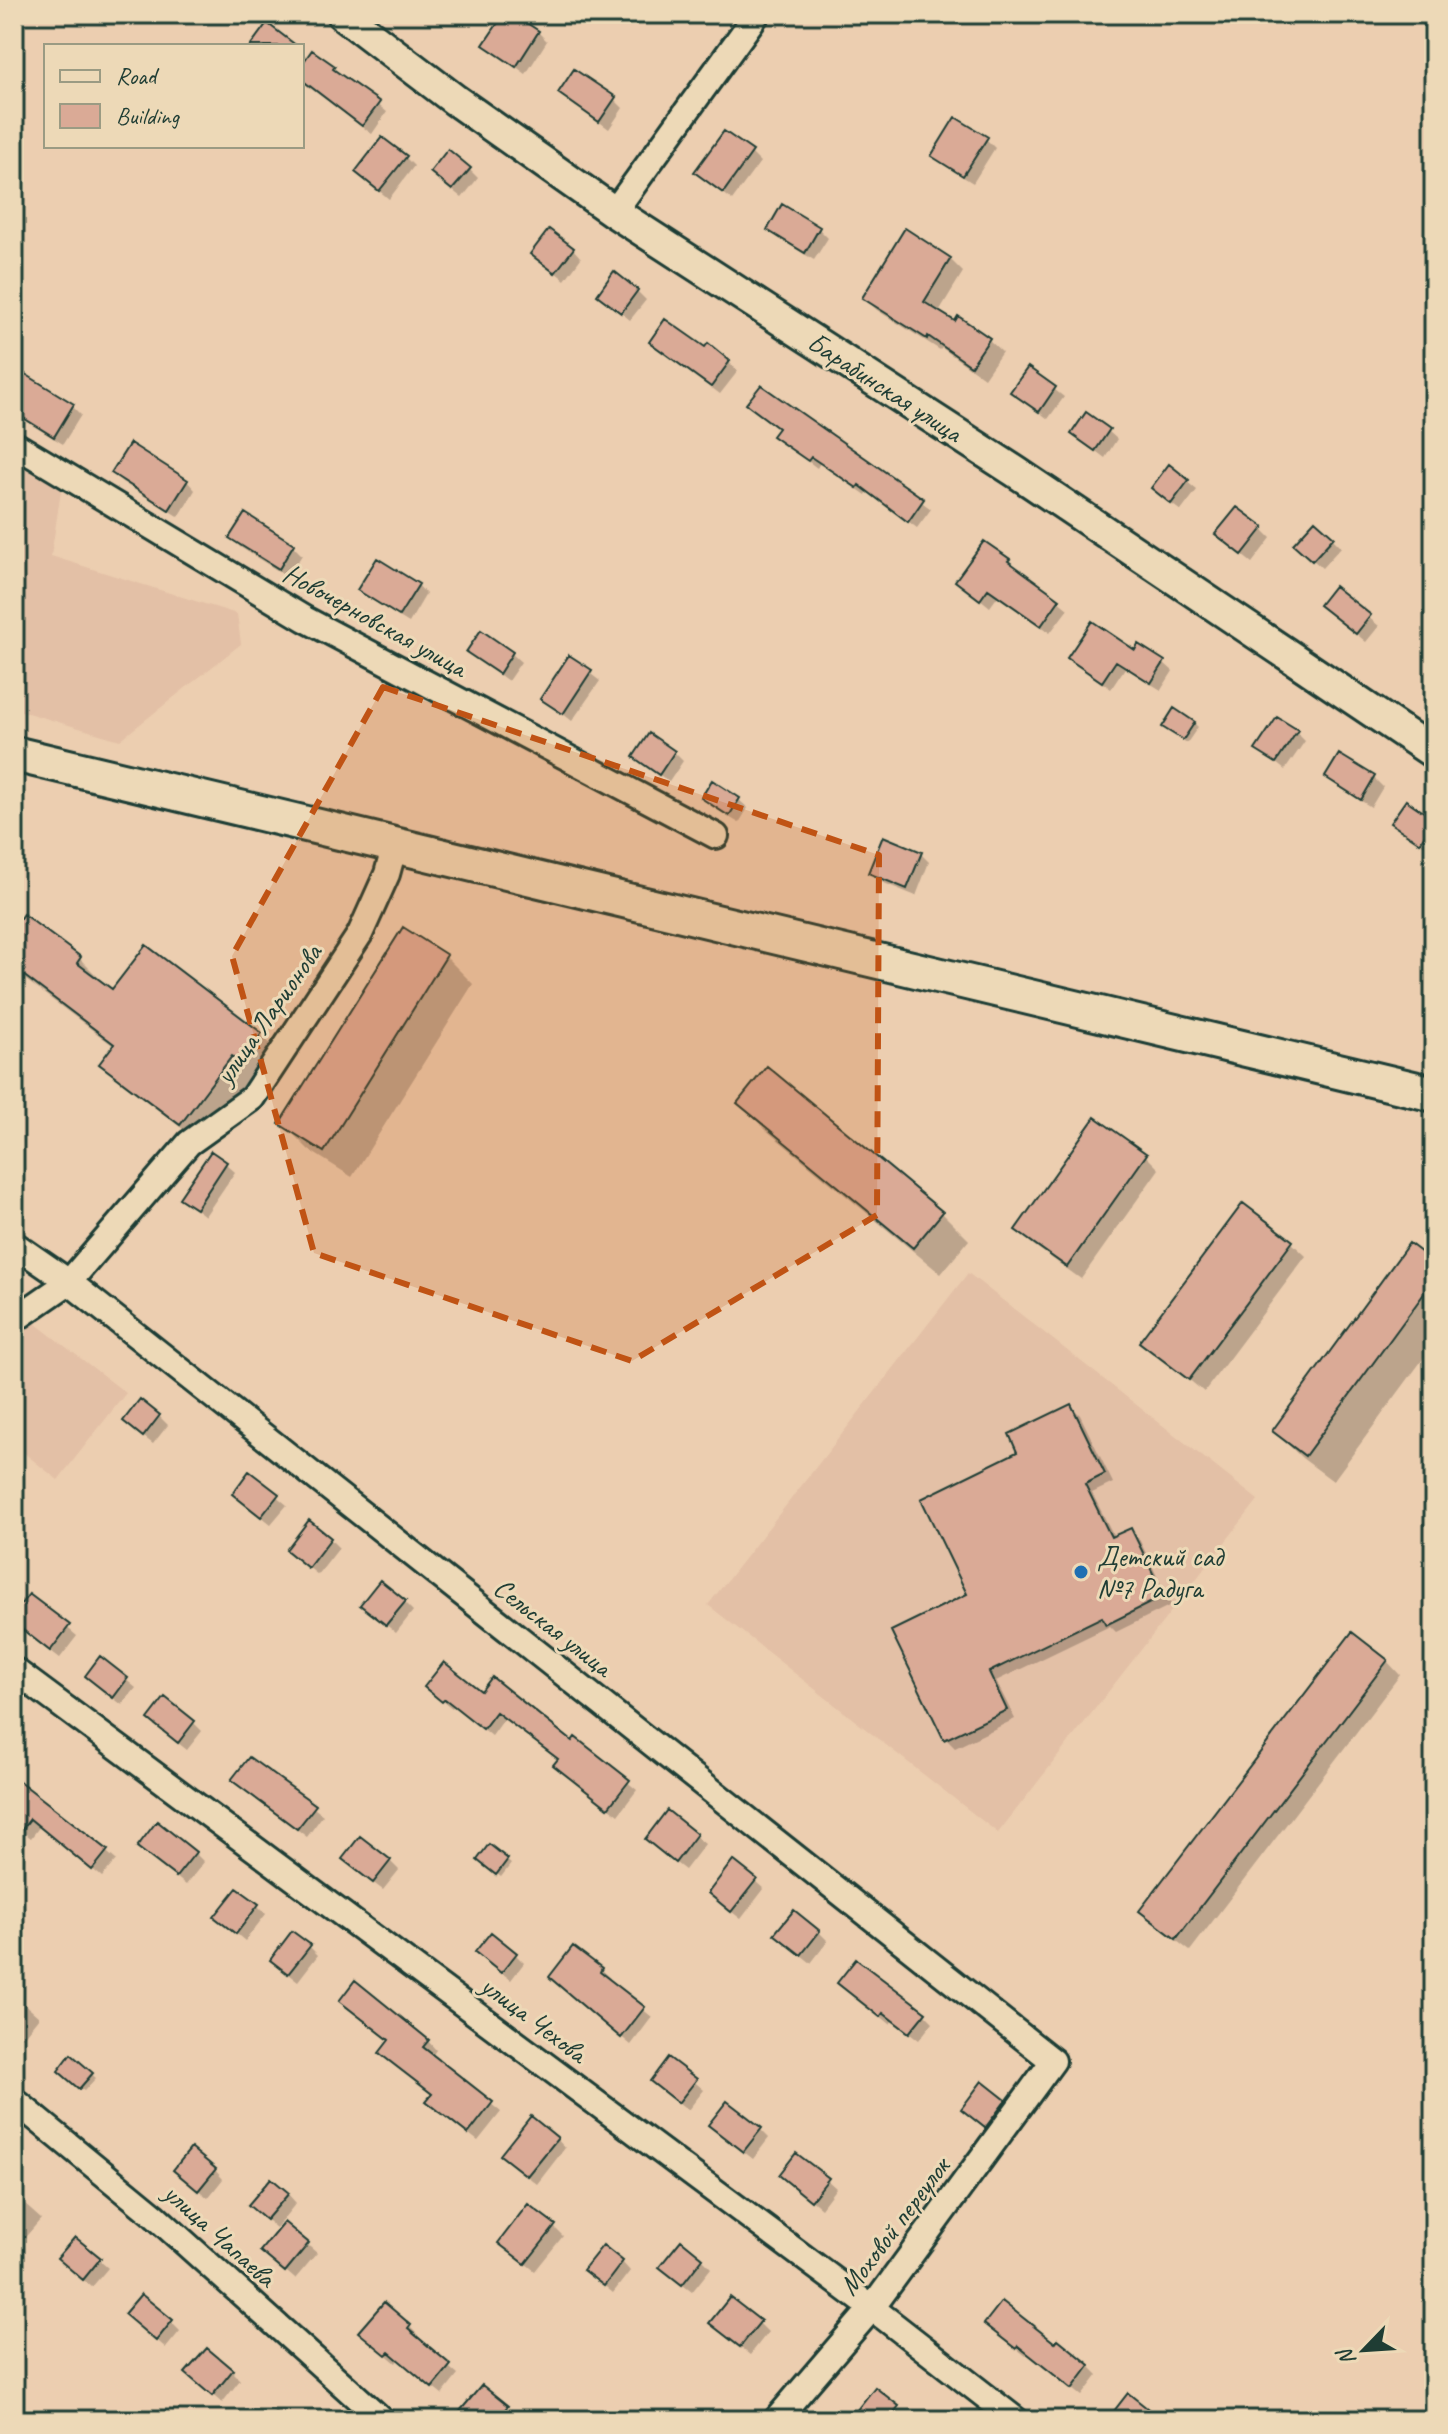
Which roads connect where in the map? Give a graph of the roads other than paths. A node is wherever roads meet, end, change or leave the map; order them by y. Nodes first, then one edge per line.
1 (342, 14) edge
2 (757, 14) edge
3 (614, 212) junction
4 (14, 444) edge
5 (1434, 753) edge
6 (14, 754) edge
7 (716, 836) dead end
8 (395, 845) junction
9 (1434, 1094) edge
10 (14, 1244) edge
11 (69, 1282) junction
12 (14, 1320) edge
13 (14, 1670) edge
14 (1053, 2061) joint
15 (14, 2100) edge
16 (872, 2308) junction
17 (382, 2420) edge
18 (776, 2420) edge
19 (1016, 2420) edge

1 - 3 street, Барабинская улица
2 - 3 street
3 - 5 street, Барабинская улица
4 - 7 street, Новочерновская улица
6 - 8 main road
8 - 9 main road
8 - 11 street, улица Ларионова
10 - 11 street, Сельская улица
11 - 12 street, улица Ларионова
11 - 14 street, Сельская улица
13 - 16 street, улица Чехова
14 - 16 street, Моховой переулок
15 - 17 street, улица Чапаева
16 - 18 street, Моховой переулок
16 - 19 street, улица Чехова

